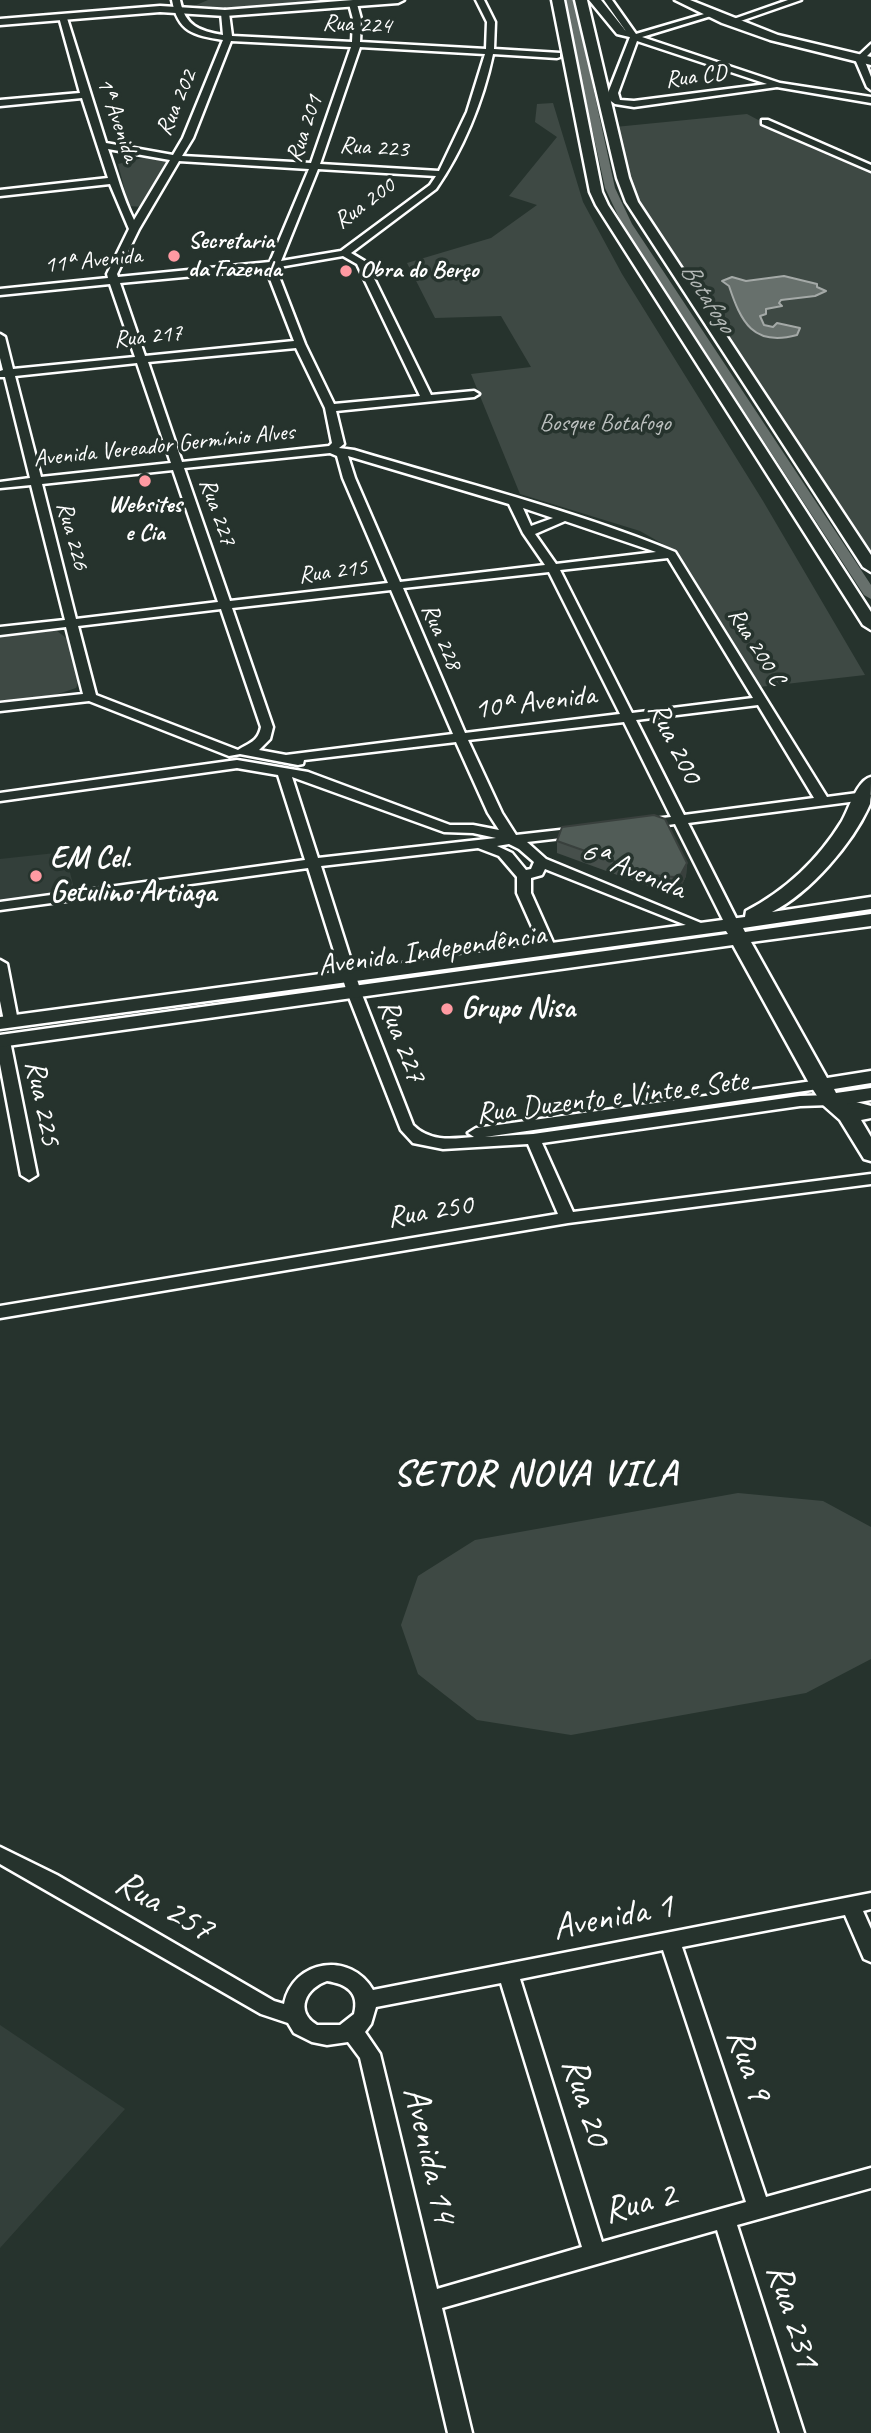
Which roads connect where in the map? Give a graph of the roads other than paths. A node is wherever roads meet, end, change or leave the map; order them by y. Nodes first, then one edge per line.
1 (398, 0) edge
2 (480, 0) edge
3 (581, 0) edge
4 (595, 0) edge
5 (608, 0) edge
6 (681, 0) edge
7 (797, 0) edge
8 (558, 1) edge
9 (174, 3) edge
10 (353, 4) junction
11 (47, 11) junction
12 (225, 13) junction
13 (61, 14) junction
14 (708, 14) junction
15 (0, 15) edge
16 (0, 22) edge
17 (729, 22) junction
18 (634, 37) junction
19 (228, 38) junction
20 (356, 45) junction
21 (871, 47) edge
22 (490, 52) junction
23 (557, 55) junction
24 (867, 66) edge
25 (779, 85) junction
26 (871, 88) edge
27 (85, 96) junction
28 (871, 100) edge
29 (0, 103) edge
30 (583, 120) junction
31 (765, 121) dead end
32 (188, 138) junction
33 (104, 145) junction
34 (149, 154) junction
35 (175, 158) junction
36 (109, 160) junction
37 (315, 166) junction
38 (871, 168) edge
39 (444, 174) junction
40 (116, 180) junction
41 (0, 193) edge
42 (123, 207) junction
43 (146, 209) junction
44 (134, 229) junction
45 (344, 253) junction
46 (274, 265) junction
47 (115, 279) junction
48 (0, 292) edge
49 (0, 337) edge
50 (300, 344) junction
51 (139, 359) junction
52 (4, 373) edge
53 (474, 394) dead end
54 (427, 399) junction
55 (330, 408) junction
56 (340, 450) junction
57 (388, 464) junction
58 (177, 467) junction
59 (357, 472) junction
60 (36, 481) junction
61 (0, 485) edge
62 (514, 502) junction
63 (567, 517) junction
64 (529, 533) junction
65 (632, 538) junction
66 (671, 554) junction
67 (625, 559) junction
68 (871, 567) edge
69 (552, 568) junction
70 (394, 586) junction
71 (225, 605) junction
72 (871, 625) edge
73 (74, 628) junction
74 (0, 631) edge
75 (90, 696) junction
76 (763, 701) junction
77 (0, 707) edge
78 (629, 718) junction
79 (461, 738) junction
80 (211, 745) junction
81 (356, 752) junction
82 (240, 756) junction
83 (289, 758) junction
84 (210, 769) junction
85 (305, 771) junction
86 (284, 773) junction
87 (869, 794) edge
88 (0, 797) edge
89 (822, 800) junction
90 (495, 813) junction
91 (678, 820) junction
92 (626, 826) edge
93 (449, 829) junction
94 (474, 830) junction
95 (587, 831) edge
96 (513, 841) junction
97 (476, 845) junction
98 (541, 862) junction
99 (314, 863) junction
100 (524, 875) junction
101 (804, 894) junction
102 (871, 903) edge
103 (0, 906) edge
104 (829, 909) junction
105 (766, 918) junction
106 (871, 920) edge
107 (706, 928) junction
108 (735, 932) junction
109 (549, 949) junction
110 (0, 964) edge
111 (351, 984) junction
112 (3, 1031) edge
113 (871, 1077) edge
114 (825, 1093) junction
115 (871, 1094) edge
116 (871, 1111) edge
117 (848, 1116) junction
118 (406, 1127) joint
119 (464, 1135) dead end
120 (533, 1139) junction
121 (871, 1154) edge
122 (29, 1175) dead end
123 (871, 1179) edge
124 (568, 1218) junction
125 (0, 1312) edge
126 (0, 1855) edge
127 (861, 1903) edge
128 (671, 1943) junction
129 (871, 1953) edge
130 (509, 1973) junction
131 (368, 2000) junction
132 (295, 2015) junction
133 (351, 2031) junction
134 (871, 2178) edge
135 (760, 2209) junction
136 (725, 2220) junction
137 (594, 2251) junction
138 (427, 2302) junction
139 (460, 2433) edge
140 (792, 2433) edge

1 - 10 main road
2 - 22 street, Rua 200
3 - 68 main road
4 - 18 main road
5 - 18 street
6 - 14 main road
7 - 17 street
8 - 23 main road
8 - 30 main road
9 - 12 main road
9 - 13 main road
9 - 19 street, Rua 224
10 - 12 main road
10 - 20 street, Rua 201
11 - 13 main road
11 - 15 main road
11 - 16 main road
12 - 19 street, Rua 202
13 - 27 street, 1ª Avenida
14 - 17 main road
14 - 18 street
17 - 24 main road
18 - 25 street
18 - 25 street, Rua CD
19 - 20 street, Rua 224
19 - 32 street, Rua 202
20 - 22 street, Rua 224
20 - 37 street, Rua 201
21 - 24 street
22 - 23 street, Rua 224
22 - 39 street, Rua 200
23 - 30 main road
24 - 26 street
25 - 28 street
27 - 29 street
27 - 33 street, 1ª Avenida
30 - 72 main road
31 - 38 street
32 - 34 street
32 - 35 street, Rua 202
33 - 34 street
33 - 36 street, 1ª Avenida
34 - 35 street, Rua 223
34 - 36 street
35 - 37 street, Rua 223
35 - 43 street, Rua 202
36 - 40 street, 1ª Avenida
37 - 39 street, Rua 223
37 - 46 street, Rua 201
39 - 45 street, Rua 200
40 - 41 street
40 - 42 street, 1ª Avenida
42 - 43 street
42 - 44 street, 1ª Avenida
43 - 44 street, Rua 202
44 - 47 street, Rua 202
45 - 46 street, Rua 200
45 - 54 street
46 - 47 street, 11ª Avenida
46 - 50 street
47 - 48 street, 11ª Avenida
47 - 51 street, Rua 227
49 - 52 street, Rua 226
50 - 51 street, Rua 217
50 - 55 street
51 - 52 street, Rua 217
51 - 58 street, Rua 227
52 - 60 street, Rua 226
53 - 54 street
54 - 55 street
55 - 56 street
56 - 57 street
56 - 58 street, Avenida Vereador Germínio Alves
56 - 59 street, Rua 228
57 - 59 street
57 - 62 street
58 - 60 street, Avenida Vereador Germínio Alves
58 - 71 street, Rua 227
59 - 70 street, Rua 228
60 - 61 street, Avenida Vereador Germínio Alves
60 - 73 street, Rua 226
62 - 63 street
62 - 64 street, Rua 200
63 - 64 street
63 - 65 street
64 - 69 street, Rua 200
65 - 66 street
65 - 67 street
66 - 67 street, Rua 215
66 - 76 street, Rua 200 C
67 - 69 street, Rua 215
69 - 70 street, Rua 215
69 - 78 street, Rua 200
70 - 71 street, Rua 215
70 - 79 street, Rua 228
71 - 73 street, Rua 215
71 - 82 street, Rua 227
73 - 74 street
73 - 75 street, Rua 226
75 - 77 street
75 - 80 street, 6ª Avenida
76 - 78 street, 10ª Avenida
76 - 89 street, Rua 200 C
78 - 79 street, 10ª Avenida
78 - 91 street, Rua 200
79 - 81 street, 10ª Avenida
79 - 90 street, Rua 228
80 - 82 street, 6ª Avenida
80 - 84 street
81 - 83 street, 10ª Avenida
81 - 85 street, 10ª Avenida
82 - 83 street, 6ª Avenida
82 - 84 street
82 - 86 street, 6ª Avenida
83 - 85 street, 6ª Avenida
84 - 88 street
85 - 86 street, 6ª Avenida
85 - 93 street, 6ª Avenida
86 - 99 street, Rua 227
87 - 89 street
87 - 101 main road
87 - 108 main road
89 - 91 street
90 - 94 street
90 - 96 street, Rua 228
91 - 92 street
91 - 108 street, Rua 200
93 - 94 street, 6ª Avenida
93 - 97 street, 6ª Avenida
94 - 96 street, 6ª Avenida
95 - 96 street
96 - 97 street
96 - 98 street, 6ª Avenida
97 - 99 street
97 - 100 street, 6ª Avenida
98 - 100 street, 6ª Avenida
98 - 107 street, 6ª Avenida
99 - 103 street
99 - 111 street, Rua 227
100 - 109 street
101 - 104 main road
101 - 105 main road
102 - 104 main road
104 - 105 main road
105 - 108 main road
106 - 108 main road, Avenida Independência
107 - 108 main road, Avenida Independência
107 - 109 main road, Avenida Independência
108 - 111 main road, Avenida Independência
108 - 114 main road, Rua 200
109 - 111 main road, Avenida Independência
110 - 112 street, Rua 225
111 - 112 main road, Avenida Independência
111 - 118 street, Rua 227
112 - 122 street, Rua 225
113 - 114 main road
114 - 115 main road
114 - 116 street
114 - 117 main road, Rua 200
114 - 119 street, Rua Duzento e Vinte e Sete
114 - 120 street, Rua Duzento e Vinte e Sete
116 - 117 main road
117 - 121 main road, Rua 200
118 - 120 street, Rua Duzento e Vinte e Sete
120 - 124 street
123 - 124 street, Rua 250
124 - 125 street, Rua 250
126 - 132 street, Rua 257
127 - 128 street, Avenida 1
127 - 129 street
128 - 130 street, Avenida 1
128 - 135 street, Rua 9
130 - 131 street, Avenida 1
130 - 137 street, Rua 20
131 - 132 street
131 - 133 street
132 - 133 street
133 - 138 street, Avenida 14
134 - 135 street, Rua 2
135 - 136 street, Rua 2
136 - 137 street, Rua 2
136 - 140 street, Rua 231
137 - 138 street, Rua 2
138 - 139 street, Avenida 14

